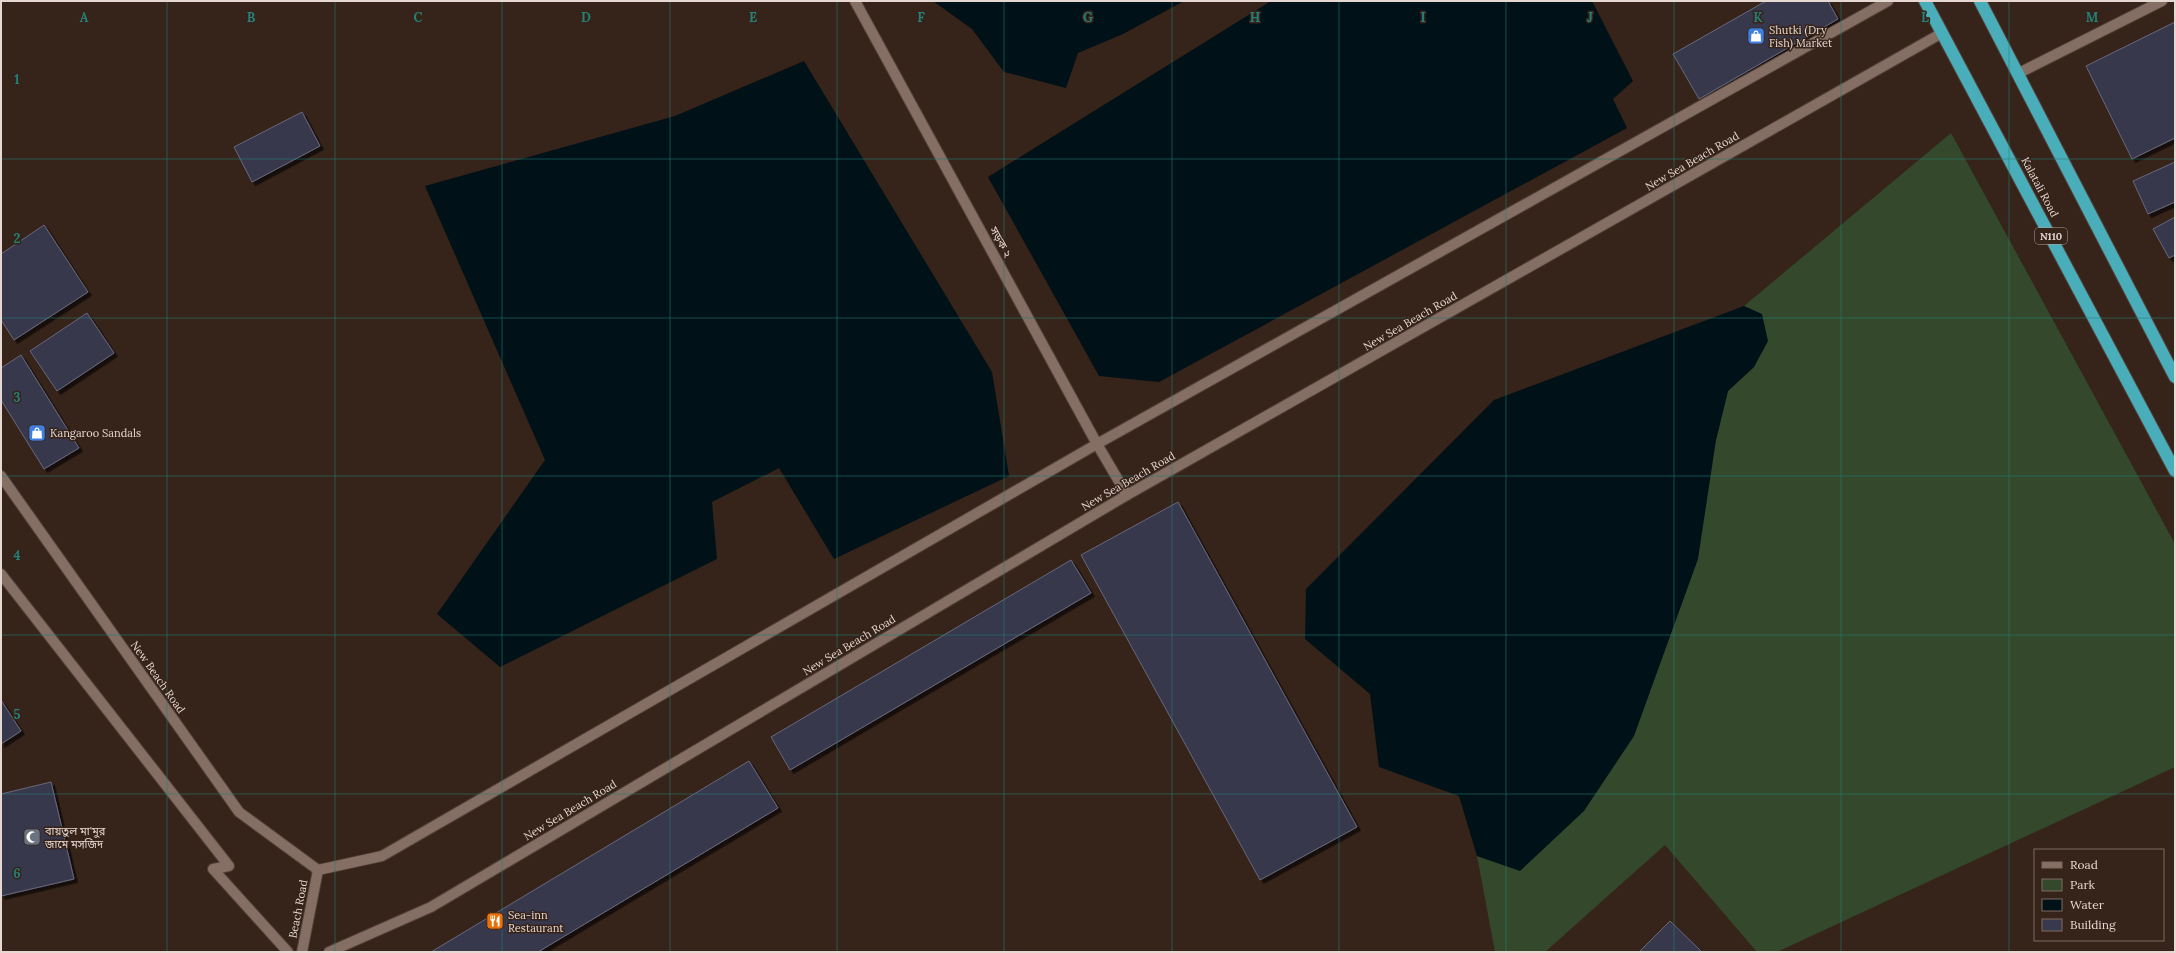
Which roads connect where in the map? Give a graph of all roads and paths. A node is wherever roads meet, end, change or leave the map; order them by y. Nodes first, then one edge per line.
1 (855, 1) edge
2 (1888, 1) edge
3 (1925, 1) edge
4 (1980, 1) edge
5 (2162, 1) edge
6 (1942, 33) junction
7 (2019, 73) junction
8 (2175, 377) edge
9 (1097, 444) junction
10 (2175, 471) edge
11 (1, 476) edge
12 (1127, 495) junction
13 (1, 574) edge
14 (318, 870) junction
15 (288, 952) edge
16 (302, 952) edge
17 (329, 952) edge

1 - 9 street, সড়ক ২
2 - 9 street
3 - 6 highway, Kalatali Road / N110
4 - 7 highway
5 - 7 street
6 - 10 highway, Kalatali Road / N110
6 - 12 street, New Sea Beach Road
7 - 8 highway
9 - 12 street, সড়ক ২
9 - 14 street
11 - 14 street, New Beach Road
12 - 17 street, New Sea Beach Road
13 - 15 street
14 - 16 street, Beach Road

